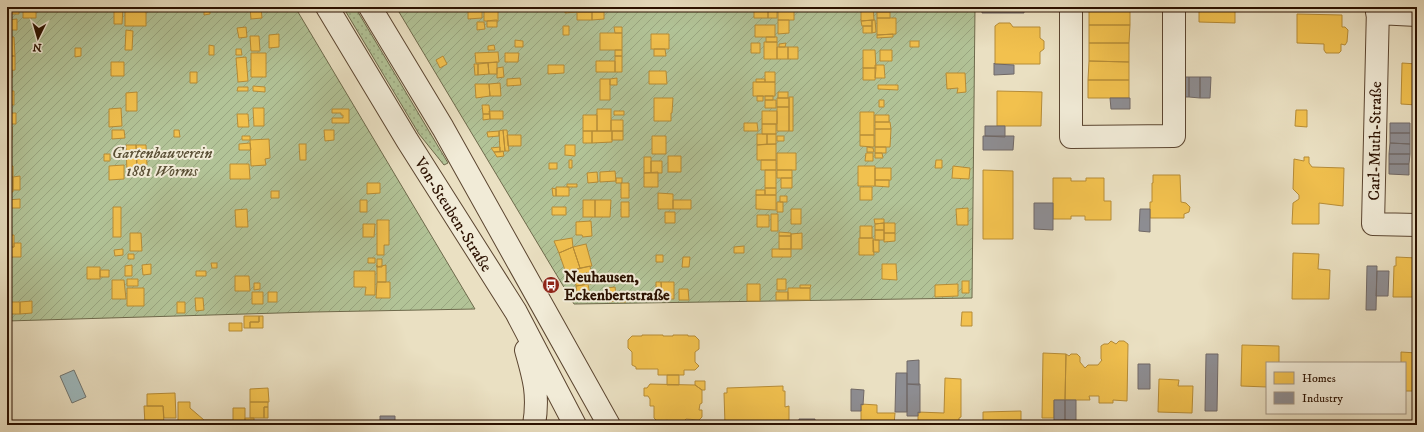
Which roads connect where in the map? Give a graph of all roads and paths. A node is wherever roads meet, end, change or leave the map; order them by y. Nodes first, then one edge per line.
1 (327, 7) edge
2 (370, 7) edge
3 (1071, 7) edge
4 (1174, 7) edge
5 (1377, 10) edge
6 (1417, 15) edge
7 (1417, 225) edge
8 (516, 312) junction
9 (534, 425) edge
10 (575, 425) edge
11 (608, 425) edge

1 - 8 street, Von-Steuben-Straße
2 - 11 street, Von-Steuben-Straße
3 - 4 street
5 - 6 street, Carl-Muth-Straße
5 - 7 street, Carl-Muth-Straße
8 - 9 street
8 - 10 street, Von-Steuben-Straße

